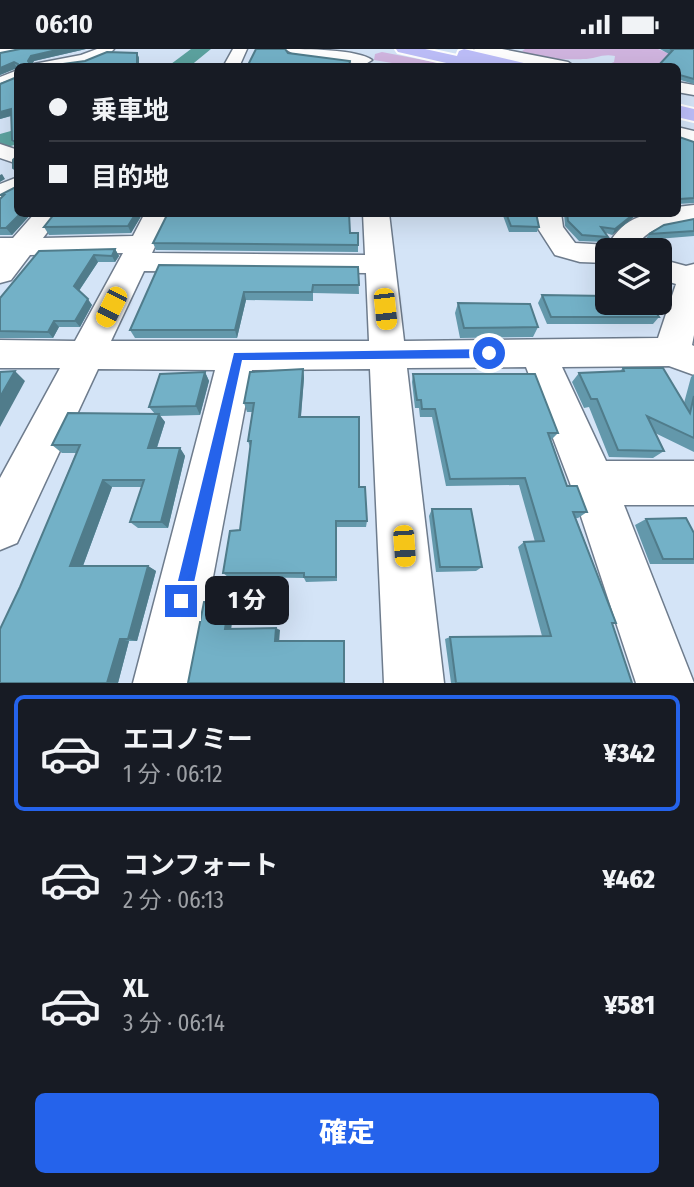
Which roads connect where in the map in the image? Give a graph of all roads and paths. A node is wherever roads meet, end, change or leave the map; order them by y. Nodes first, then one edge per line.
1 (17, 49) edge
2 (107, 49) edge
3 (403, 49) edge
4 (438, 49) edge
5 (481, 49) edge
6 (298, 50) edge
7 (0, 53) edge
8 (364, 58) edge
9 (60, 63) edge
10 (470, 63) edge
11 (503, 63) edge
12 (549, 63) edge
13 (44, 217) edge
14 (376, 217) edge
15 (549, 217) edge
16 (653, 217) edge
17 (628, 238) edge
18 (145, 240) edge
19 (11, 247) edge
20 (595, 254) edge
21 (381, 264) junction
22 (672, 272) edge
23 (0, 273) edge
24 (693, 278) edge
25 (89, 353) junction
26 (538, 353) junction
27 (0, 354) edge
28 (390, 354) junction
29 (237, 356) junction
30 (683, 357) edge
31 (593, 483) junction
32 (694, 483) edge
33 (0, 526) edge
34 (163, 683) edge
35 (414, 683) edge
36 (666, 683) edge

1 - 7 street
2 - 9 street
3 - 10 highway
4 - 11 highway
5 - 12 street
6 - 8 street
13 - 19 street
14 - 21 street
15 - 20 street
16 - 17 street
18 - 19 street
18 - 21 street
18 - 25 street
19 - 23 street
21 - 28 street
22 - 24 street
24 - 30 street
25 - 27 street
25 - 29 street
25 - 33 street
26 - 28 street
26 - 30 street
26 - 31 street
28 - 29 street
28 - 35 street
29 - 34 street
31 - 32 street
31 - 36 street

